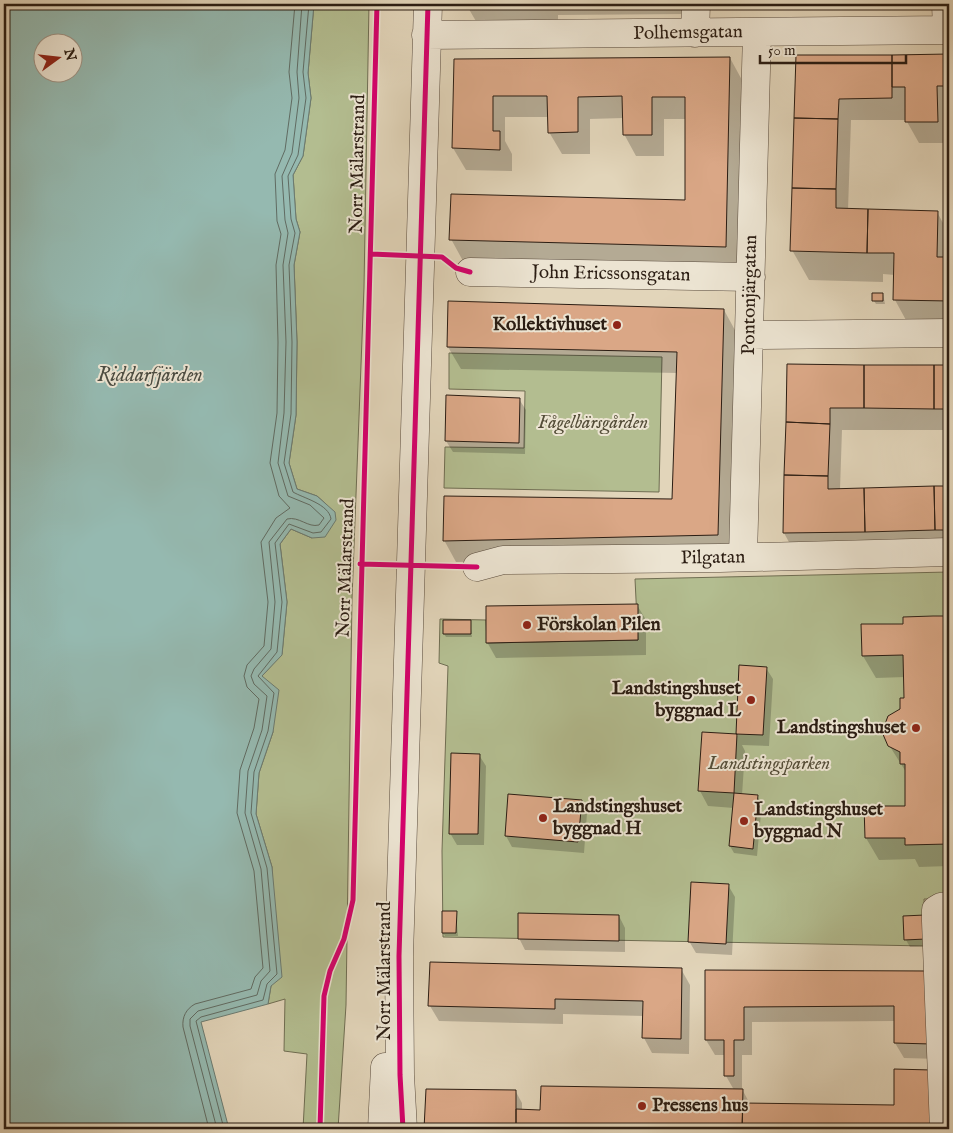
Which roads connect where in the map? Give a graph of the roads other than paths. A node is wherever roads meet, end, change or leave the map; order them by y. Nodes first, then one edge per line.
1 (428, 4) edge
2 (696, 4) edge
3 (947, 21) edge
4 (756, 32) junction
5 (695, 33) junction
6 (426, 35) junction
7 (470, 272) dead end
8 (751, 277) junction
9 (949, 334) edge
10 (750, 335) junction
11 (949, 552) edge
12 (743, 557) junction
13 (477, 567) dead end
14 (943, 908) edge
15 (399, 956) junction
16 (382, 1129) edge
17 (403, 1129) edge
18 (944, 1129) edge

1 - 6 street, Norr Mälarstrand
2 - 5 street
3 - 4 street, Polhemsgatan
4 - 5 street, Polhemsgatan
4 - 8 street, Pontonjärgatan
5 - 6 street, Polhemsgatan
6 - 15 street, Norr Mälarstrand
7 - 8 street, John Ericssonsgatan
8 - 10 street, Pontonjärgatan
9 - 10 street
10 - 12 street, Pontonjärgatan
11 - 12 street, Pilgatan
12 - 13 street, Pilgatan
14 - 18 street
15 - 16 street, Norr Mälarstrand
15 - 17 street, Norr Mälarstrand

